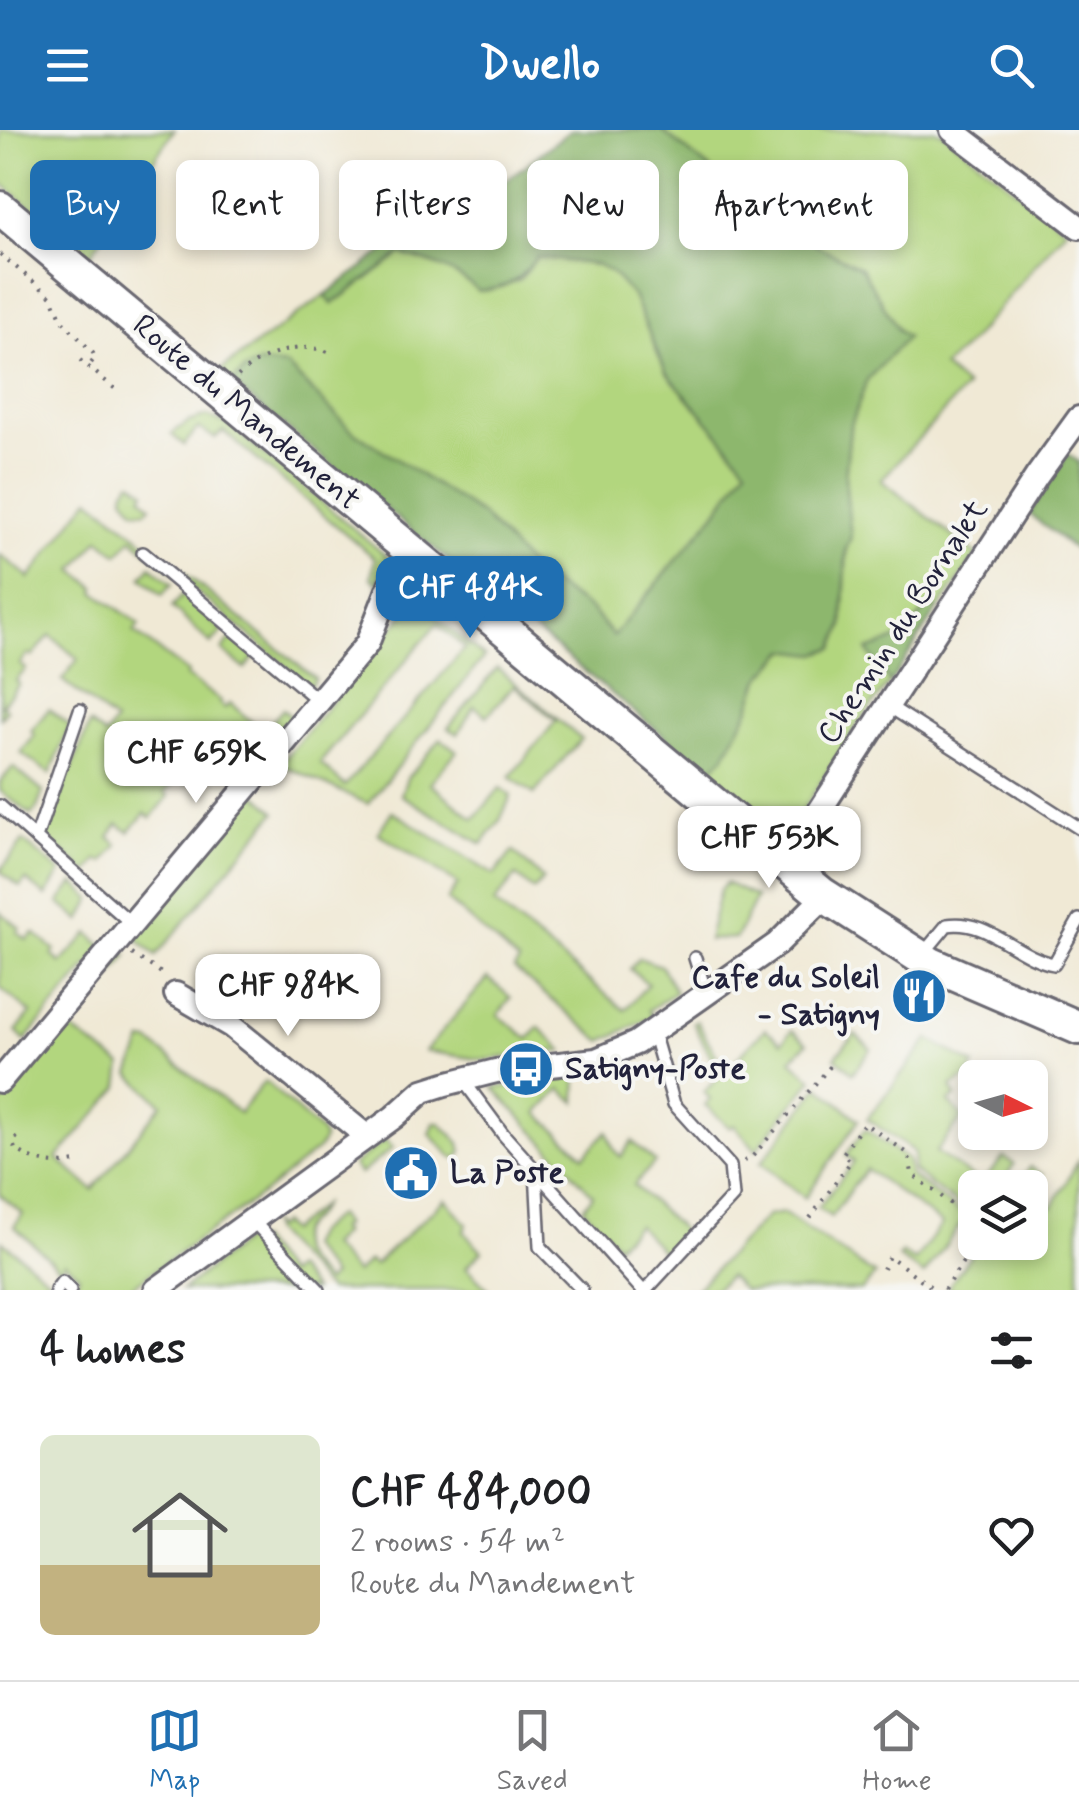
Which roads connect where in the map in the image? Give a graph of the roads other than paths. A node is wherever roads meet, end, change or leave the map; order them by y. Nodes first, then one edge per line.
1 (952, 130) edge
2 (0, 208) edge
3 (1079, 228) edge
4 (1079, 418) edge
5 (143, 553) dead end
6 (414, 553) junction
7 (318, 700) junction
8 (887, 706) junction
9 (80, 710) dead end
10 (0, 806) edge
11 (1079, 828) edge
12 (36, 838) junction
13 (785, 864) junction
14 (822, 894) junction
15 (1079, 920) edge
16 (132, 924) junction
17 (920, 957) junction
18 (695, 958) dead end
19 (706, 993) junction
20 (176, 994) road end
21 (1079, 1028) edge
22 (653, 1032) junction
23 (463, 1080) junction
24 (0, 1081) edge
25 (365, 1135) junction
26 (536, 1170) junction
27 (250, 1219) junction
28 (56, 1290) edge
29 (70, 1290) edge
30 (156, 1290) edge
31 (320, 1290) edge
32 (582, 1290) edge
33 (644, 1290) edge

1 - 3 street
2 - 6 street, Route du Mandement
4 - 8 street, Chemin du Bornalet
5 - 7 lane
6 - 7 street
6 - 13 street, Route du Mandement
7 - 16 street
8 - 11 lane
8 - 13 street, Chemin du Bornalet
9 - 12 lane
10 - 12 lane
12 - 16 lane
13 - 14 street, Route du Mandement
14 - 17 street, Route du Mandement
14 - 19 street
15 - 17 lane
16 - 24 street
17 - 21 street, Route du Mandement
18 - 19 lane
19 - 22 street
20 - 25 street
22 - 23 street
22 - 33 lane
23 - 25 street
23 - 26 lane
25 - 27 street
26 - 32 lane
26 - 33 lane
27 - 30 street
27 - 31 lane
28 - 29 lane

